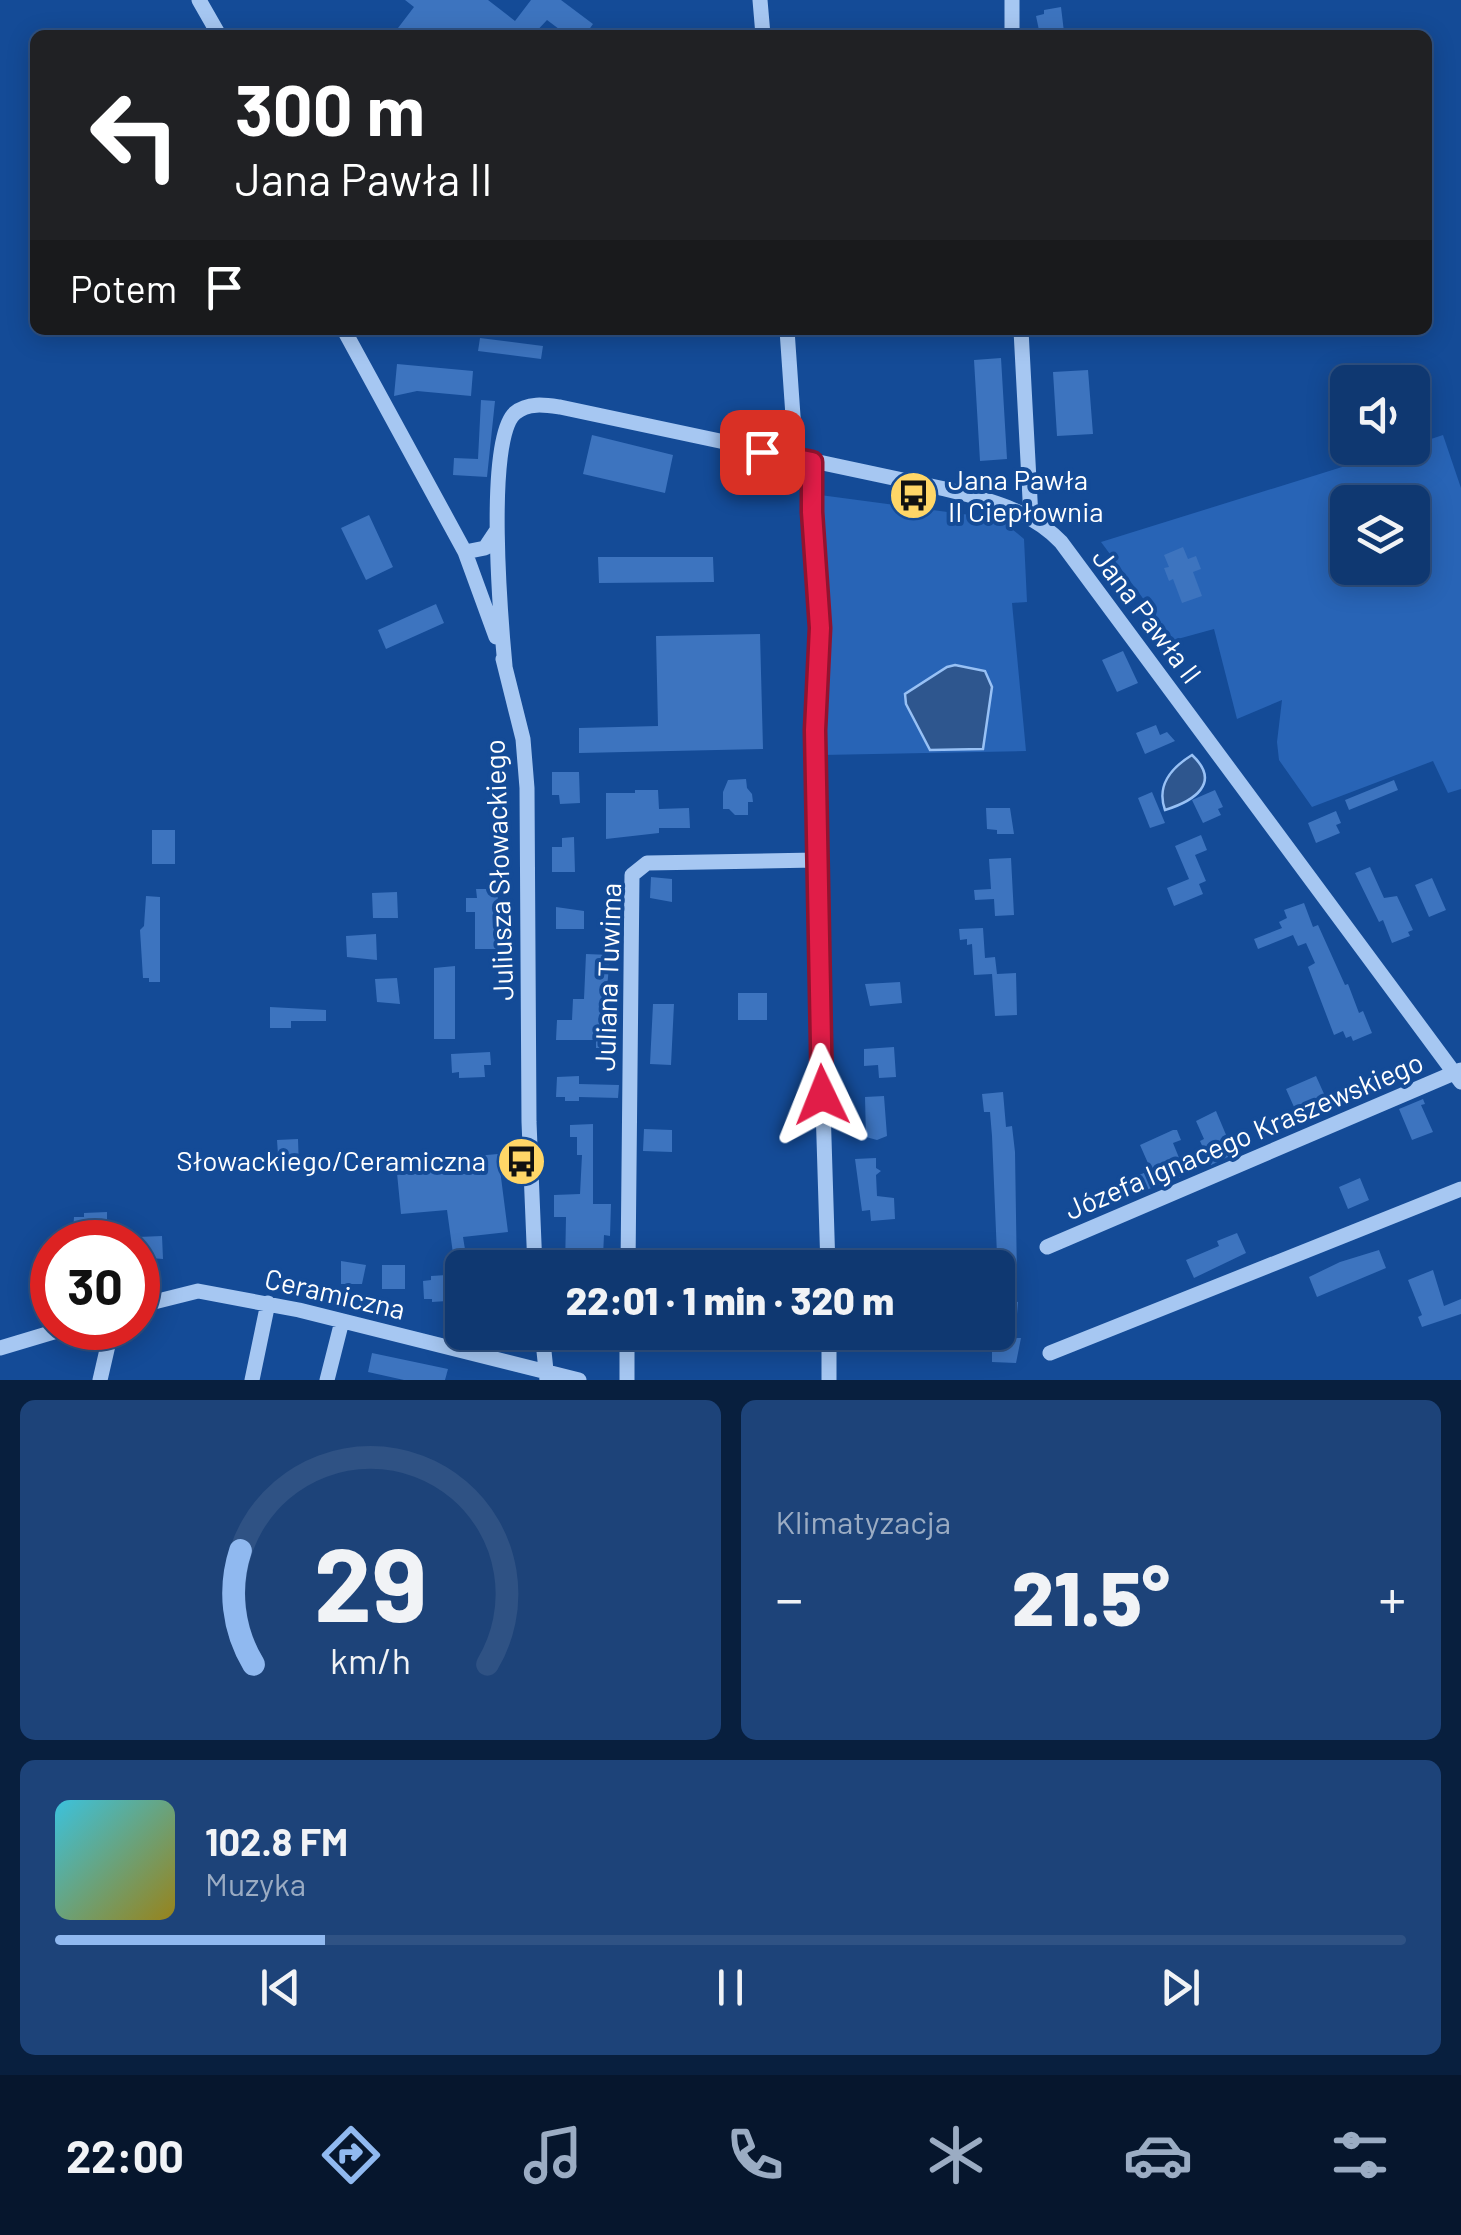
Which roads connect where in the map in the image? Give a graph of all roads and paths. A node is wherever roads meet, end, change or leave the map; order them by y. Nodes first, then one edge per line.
1 (198, 0) edge
2 (760, 0) edge
3 (1012, 0) edge
4 (216, 30) edge
5 (763, 30) edge
6 (1012, 30) edge
7 (347, 335) edge
8 (789, 335) edge
9 (1022, 335) edge
10 (804, 460) junction
11 (1031, 518) junction
12 (497, 530) junction
13 (465, 552) junction
14 (505, 666) junction
15 (816, 860) junction
16 (1459, 1075) edge
17 (1461, 1189) edge
18 (1047, 1248) dead end
19 (534, 1250) edge
20 (628, 1250) edge
21 (827, 1250) edge
22 (160, 1300) edge
23 (268, 1303) junction
24 (342, 1321) junction
25 (30, 1339) edge
26 (0, 1348) edge
27 (107, 1350) edge
28 (544, 1350) edge
29 (627, 1350) edge
30 (829, 1350) edge
31 (1050, 1354) dead end
32 (546, 1376) edge
33 (100, 1380) edge
34 (252, 1380) edge
35 (327, 1380) edge
36 (580, 1380) edge
37 (626, 1380) edge
38 (829, 1380) edge

1 - 4 street
2 - 5 street
3 - 6 street
7 - 13 street, Juliusza Słowackiego
8 - 10 street
9 - 11 street
10 - 11 street, Jana Pawła II
10 - 12 street, Jana Pawła II
10 - 15 street
11 - 16 street, Jana Pawła II
12 - 13 street
12 - 14 street, Jana Pawła II
13 - 14 street, Juliusza Słowackiego
14 - 19 street, Juliusza Słowackiego
15 - 20 street, Juliana Tuwima
15 - 21 street
16 - 18 street, Józefa Ignacego Kraszewskiego
17 - 31 street
22 - 23 street, Ceramiczna
23 - 24 street, Ceramiczna
23 - 34 street
24 - 32 street, Ceramiczna
24 - 35 street
25 - 26 street
27 - 33 street
28 - 32 street
29 - 37 street
30 - 38 street
32 - 36 street, Ceramiczna

